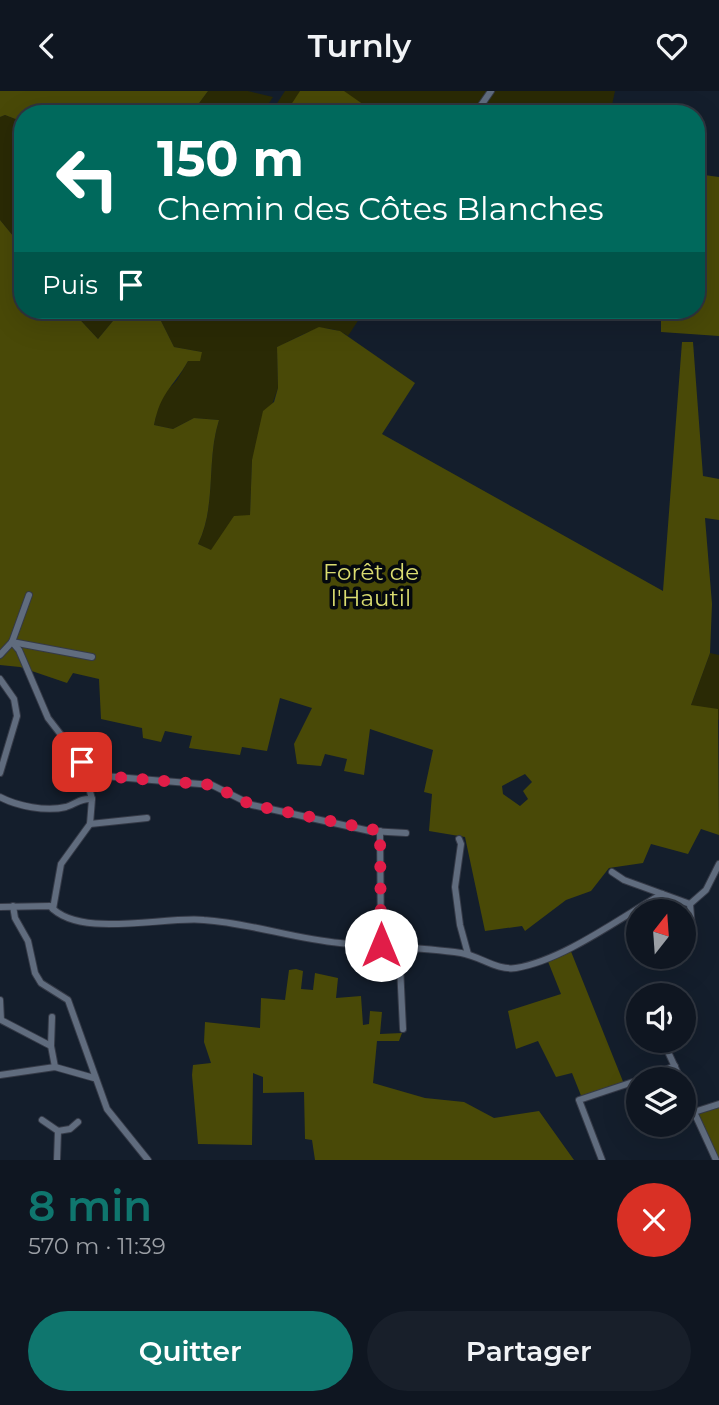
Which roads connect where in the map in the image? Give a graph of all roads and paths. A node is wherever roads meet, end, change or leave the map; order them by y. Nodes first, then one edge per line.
1 (29, 595) dead end
2 (12, 642) junction
3 (0, 655) edge
4 (92, 657) dead end
5 (0, 679) edge
6 (82, 762) junction
7 (0, 773) edge
8 (0, 797) edge
9 (92, 799) junction
10 (147, 818) dead end
11 (90, 824) junction
12 (380, 831) junction
13 (406, 833) dead end
14 (459, 839) dead end
15 (719, 864) edge
16 (612, 872) dead end
17 (662, 894) junction
18 (676, 899) edge
19 (696, 899) edge
20 (13, 906) junction
21 (0, 907) edge
22 (53, 909) junction
23 (381, 945) junction
24 (399, 945) junction
25 (468, 954) junction
26 (0, 1000) edge
27 (52, 1017) dead end
28 (1, 1020) edge
29 (403, 1028) dead end
30 (51, 1046) junction
31 (669, 1053) edge
32 (675, 1066) edge
33 (55, 1067) junction
34 (3, 1074) edge
35 (94, 1078) junction
36 (626, 1084) edge
37 (719, 1104) edge
38 (696, 1111) edge
39 (696, 1116) edge
40 (42, 1120) dead end
41 (78, 1122) dead end
42 (58, 1131) junction
43 (57, 1160) edge
44 (148, 1160) edge
45 (602, 1160) edge
46 (716, 1160) edge

1 - 2 street
2 - 3 street
2 - 4 street
2 - 6 street
5 - 7 street
6 - 9 street
6 - 12 street
8 - 9 street
9 - 11 street
10 - 11 street
11 - 22 street
12 - 13 street
12 - 23 street
14 - 25 street
15 - 19 street
16 - 17 street
17 - 18 street
17 - 25 street
20 - 21 street
20 - 22 street
20 - 35 street
22 - 23 street
23 - 24 street
24 - 25 street
24 - 29 street
26 - 28 street
27 - 30 street
28 - 30 street
30 - 33 street
31 - 32 street
33 - 34 street
33 - 35 street
35 - 44 street
36 - 45 street
37 - 38 street
39 - 46 street
40 - 42 street
41 - 42 street
42 - 43 street

